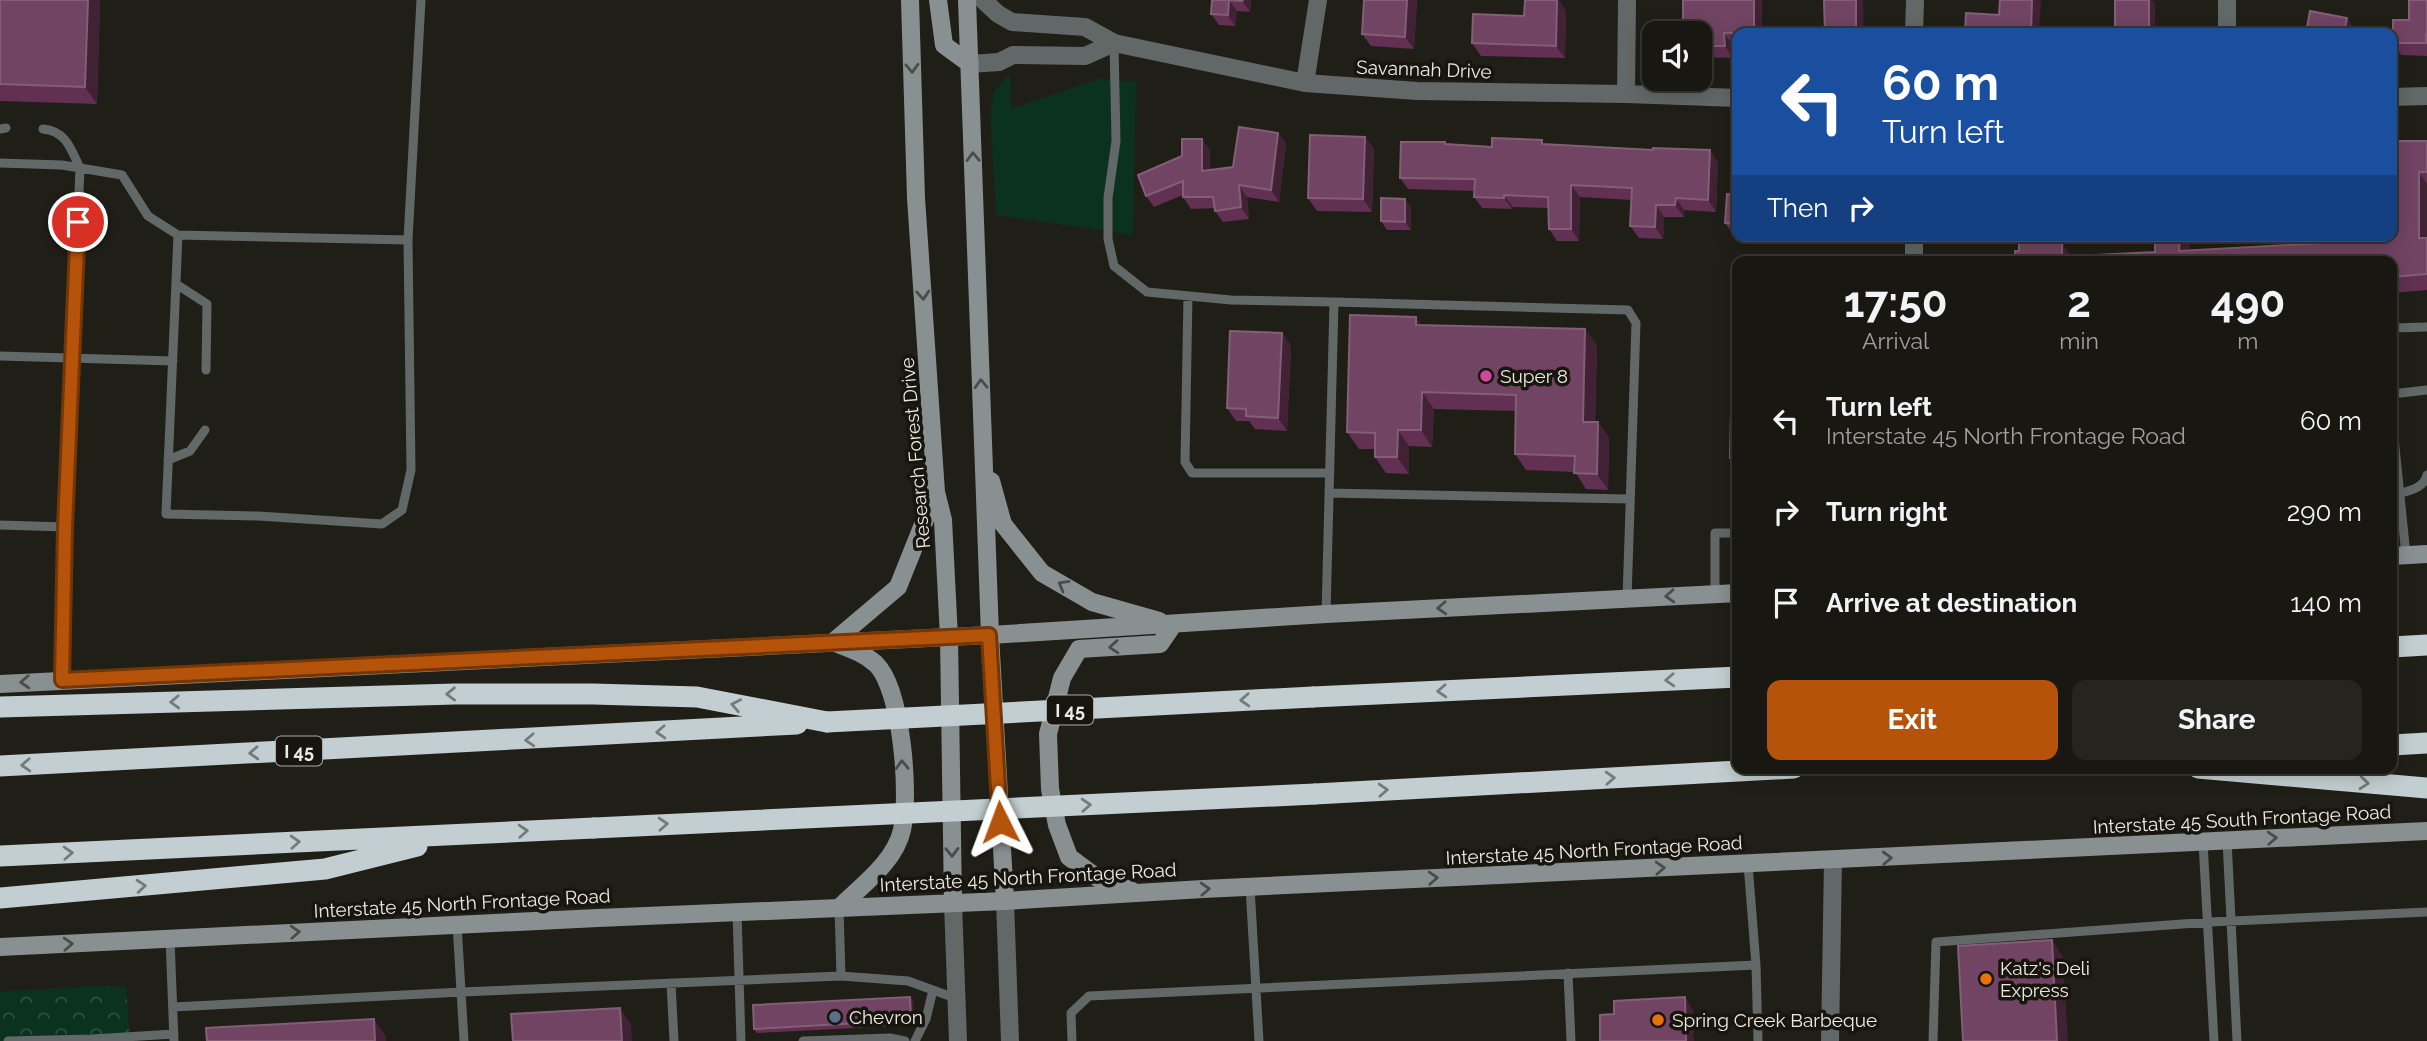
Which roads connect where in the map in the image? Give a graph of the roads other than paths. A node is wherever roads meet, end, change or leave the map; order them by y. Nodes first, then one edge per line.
1 (421, 0) edge
2 (910, 0) edge
3 (937, 0) edge
4 (967, 0) edge
5 (984, 0) edge
6 (1318, 0) edge
7 (1627, 0) edge
8 (1915, 0) edge
9 (2227, 0) edge
10 (1914, 28) edge
11 (2227, 28) edge
12 (1114, 43) junction
13 (970, 64) junction
14 (1305, 83) junction
15 (1626, 94) junction
16 (2427, 96) edge
17 (2397, 97) edge
18 (1732, 98) edge
19 (43, 129) dead end
20 (0, 163) edge
21 (80, 167) junction
22 (177, 235) junction
23 (408, 240) junction
24 (176, 284) junction
25 (1188, 296) junction
26 (1334, 302) junction
27 (2427, 327) edge
28 (2397, 328) edge
29 (0, 356) edge
30 (72, 358) junction
31 (173, 361) junction
32 (206, 370) dead end
33 (2427, 390) edge
34 (2397, 393) edge
35 (205, 430) dead end
36 (984, 453) junction
37 (168, 460) junction
38 (2397, 472) edge
39 (1329, 473) junction
40 (2427, 475) edge
41 (936, 492) junction
42 (1329, 493) junction
43 (2399, 494) junction
44 (1630, 499) junction
45 (0, 526) edge
46 (65, 527) junction
47 (1732, 533) edge
48 (2427, 554) edge
49 (2399, 555) edge
50 (1732, 593) edge
51 (1715, 594) junction
52 (1627, 599) junction
53 (1326, 614) junction
54 (1173, 625) junction
55 (989, 635) junction
56 (949, 637) junction
57 (833, 642) junction
58 (2427, 646) edge
59 (2397, 647) edge
60 (1732, 677) edge
61 (62, 680) junction
62 (0, 684) edge
63 (0, 707) edge
64 (827, 722) junction
65 (2427, 743) edge
66 (2397, 745) edge
67 (0, 766) edge
68 (1732, 771) edge
69 (2267, 774) edge
70 (2427, 788) edge
71 (2427, 831) edge
72 (464, 834) junction
73 (2227, 840) junction
74 (2203, 842) junction
75 (2058, 849) joint
76 (0, 856) edge
77 (1833, 860) junction
78 (1748, 864) junction
79 (1250, 887) junction
80 (1137, 893) junction
81 (0, 898) edge
82 (1004, 901) junction
83 (953, 903) junction
84 (839, 908) junction
85 (737, 912) junction
86 (2427, 912) edge
87 (2231, 920) junction
88 (2210, 922) junction
89 (457, 925) junction
90 (170, 939) junction
91 (0, 947) edge
92 (1756, 965) junction
93 (1569, 973) junction
94 (841, 976) junction
95 (739, 979) junction
96 (671, 982) junction
97 (1257, 986) junction
98 (933, 990) junction
99 (462, 992) junction
100 (955, 998) junction
101 (173, 1007) junction
102 (174, 1038) edge
103 (92, 1040) edge
104 (8, 1041) edge
105 (464, 1041) edge
106 (674, 1041) edge
107 (741, 1041) edge
108 (803, 1041) edge
109 (905, 1041) edge
110 (915, 1041) edge
111 (958, 1041) edge
112 (1010, 1041) edge
113 (1072, 1041) edge
114 (1259, 1041) edge
115 (1571, 1041) edge
116 (1758, 1041) edge
117 (1830, 1041) edge
118 (1933, 1041) edge
119 (2214, 1041) edge
120 (2237, 1041) edge

1 - 23 lane
2 -> 41 main road, Research Forest Drive
3 - 13 main road
4 - 13 main road
5 - 12 street, Savannah Drive
6 - 14 street
7 - 15 street
8 - 10 street
9 - 11 street
12 - 13 street
12 - 14 street, Savannah Drive
12 - 25 lane
36 -> 13 main road
14 - 15 street, Savannah Drive
15 - 18 street, Savannah Drive
16 - 17 street
19 - 21 lane
20 - 21 lane
21 - 22 lane
21 - 30 lane
22 - 23 lane
22 - 24 lane
23 - 37 lane
24 - 31 lane
24 - 32 lane
25 - 26 lane
25 - 39 lane
26 - 39 lane
26 - 44 lane
27 - 28 lane
29 - 30 lane
30 - 31 lane
30 - 46 lane
31 - 37 lane
33 - 34 lane
35 - 37 lane
54 -> 36 main road
36 - 55 main road
38 - 43 lane
39 - 42 lane
40 - 43 lane
41 - 56 main road, Research Forest Drive
41 - 57 main road
42 - 44 lane
42 - 53 lane
43 - 49 lane
44 - 52 lane
45 - 46 lane
46 - 61 lane
47 - 51 lane
48 - 49 main road
50 - 51 main road
51 -> 52 main road
52 -> 53 main road
53 - 54 main road
54 - 55 main road
54 -> 80 main road
55 - 56 main road
55 - 82 main road
56 - 57 main road
56 -> 83 main road, Research Forest Drive
57 - 61 main road
84 -> 57 main road
58 - 59 highway
60 -> 64 highway, I 45, bridge
61 -> 62 main road
64 -> 63 highway
64 -> 67 highway, I 45
65 - 66 highway
72 -> 68 highway, bridge
69 -> 70 highway
73 -> 71 main road, Interstate 45 South Frontage Road
76 -> 72 highway
81 -> 72 highway
73 - 74 main road, Interstate 45 South Frontage Road
73 - 87 lane
74 - 75 main road, Interstate 45 South Frontage Road
74 - 88 lane
77 -> 75 main road, Interstate 45 North Frontage Road
77 - 78 main road, Interstate 45 North Frontage Road
77 - 117 street
79 -> 78 main road, Interstate 45 North Frontage Road
78 - 92 lane
80 -> 79 main road, Interstate 45 North Frontage Road
79 - 97 lane
80 - 82 main road, Interstate 45 North Frontage Road
82 - 83 main road, Interstate 45 North Frontage Road
82 - 112 street
83 - 84 main road, Interstate 45 North Frontage Road
83 - 100 street
84 - 85 main road, Interstate 45 North Frontage Road
84 - 94 lane
85 - 89 main road, Interstate 45 North Frontage Road
85 - 95 lane
86 - 87 lane
87 - 88 lane
87 - 120 lane
88 - 118 lane
88 - 119 lane
90 -> 89 main road, Interstate 45 North Frontage Road
89 - 99 lane
91 -> 90 main road, Interstate 45 North Frontage Road
90 - 101 lane
92 - 93 lane
92 - 116 lane
93 - 97 lane
93 - 115 lane
94 - 95 lane
94 - 98 lane
95 - 96 lane
95 - 107 lane
96 - 99 lane
96 - 106 lane
97 - 113 lane
97 - 114 lane
98 - 100 lane
98 - 110 lane
99 - 101 lane
99 - 105 lane
100 - 111 street
101 - 102 lane
102 - 103 lane
103 - 104 lane
108 - 109 lane

